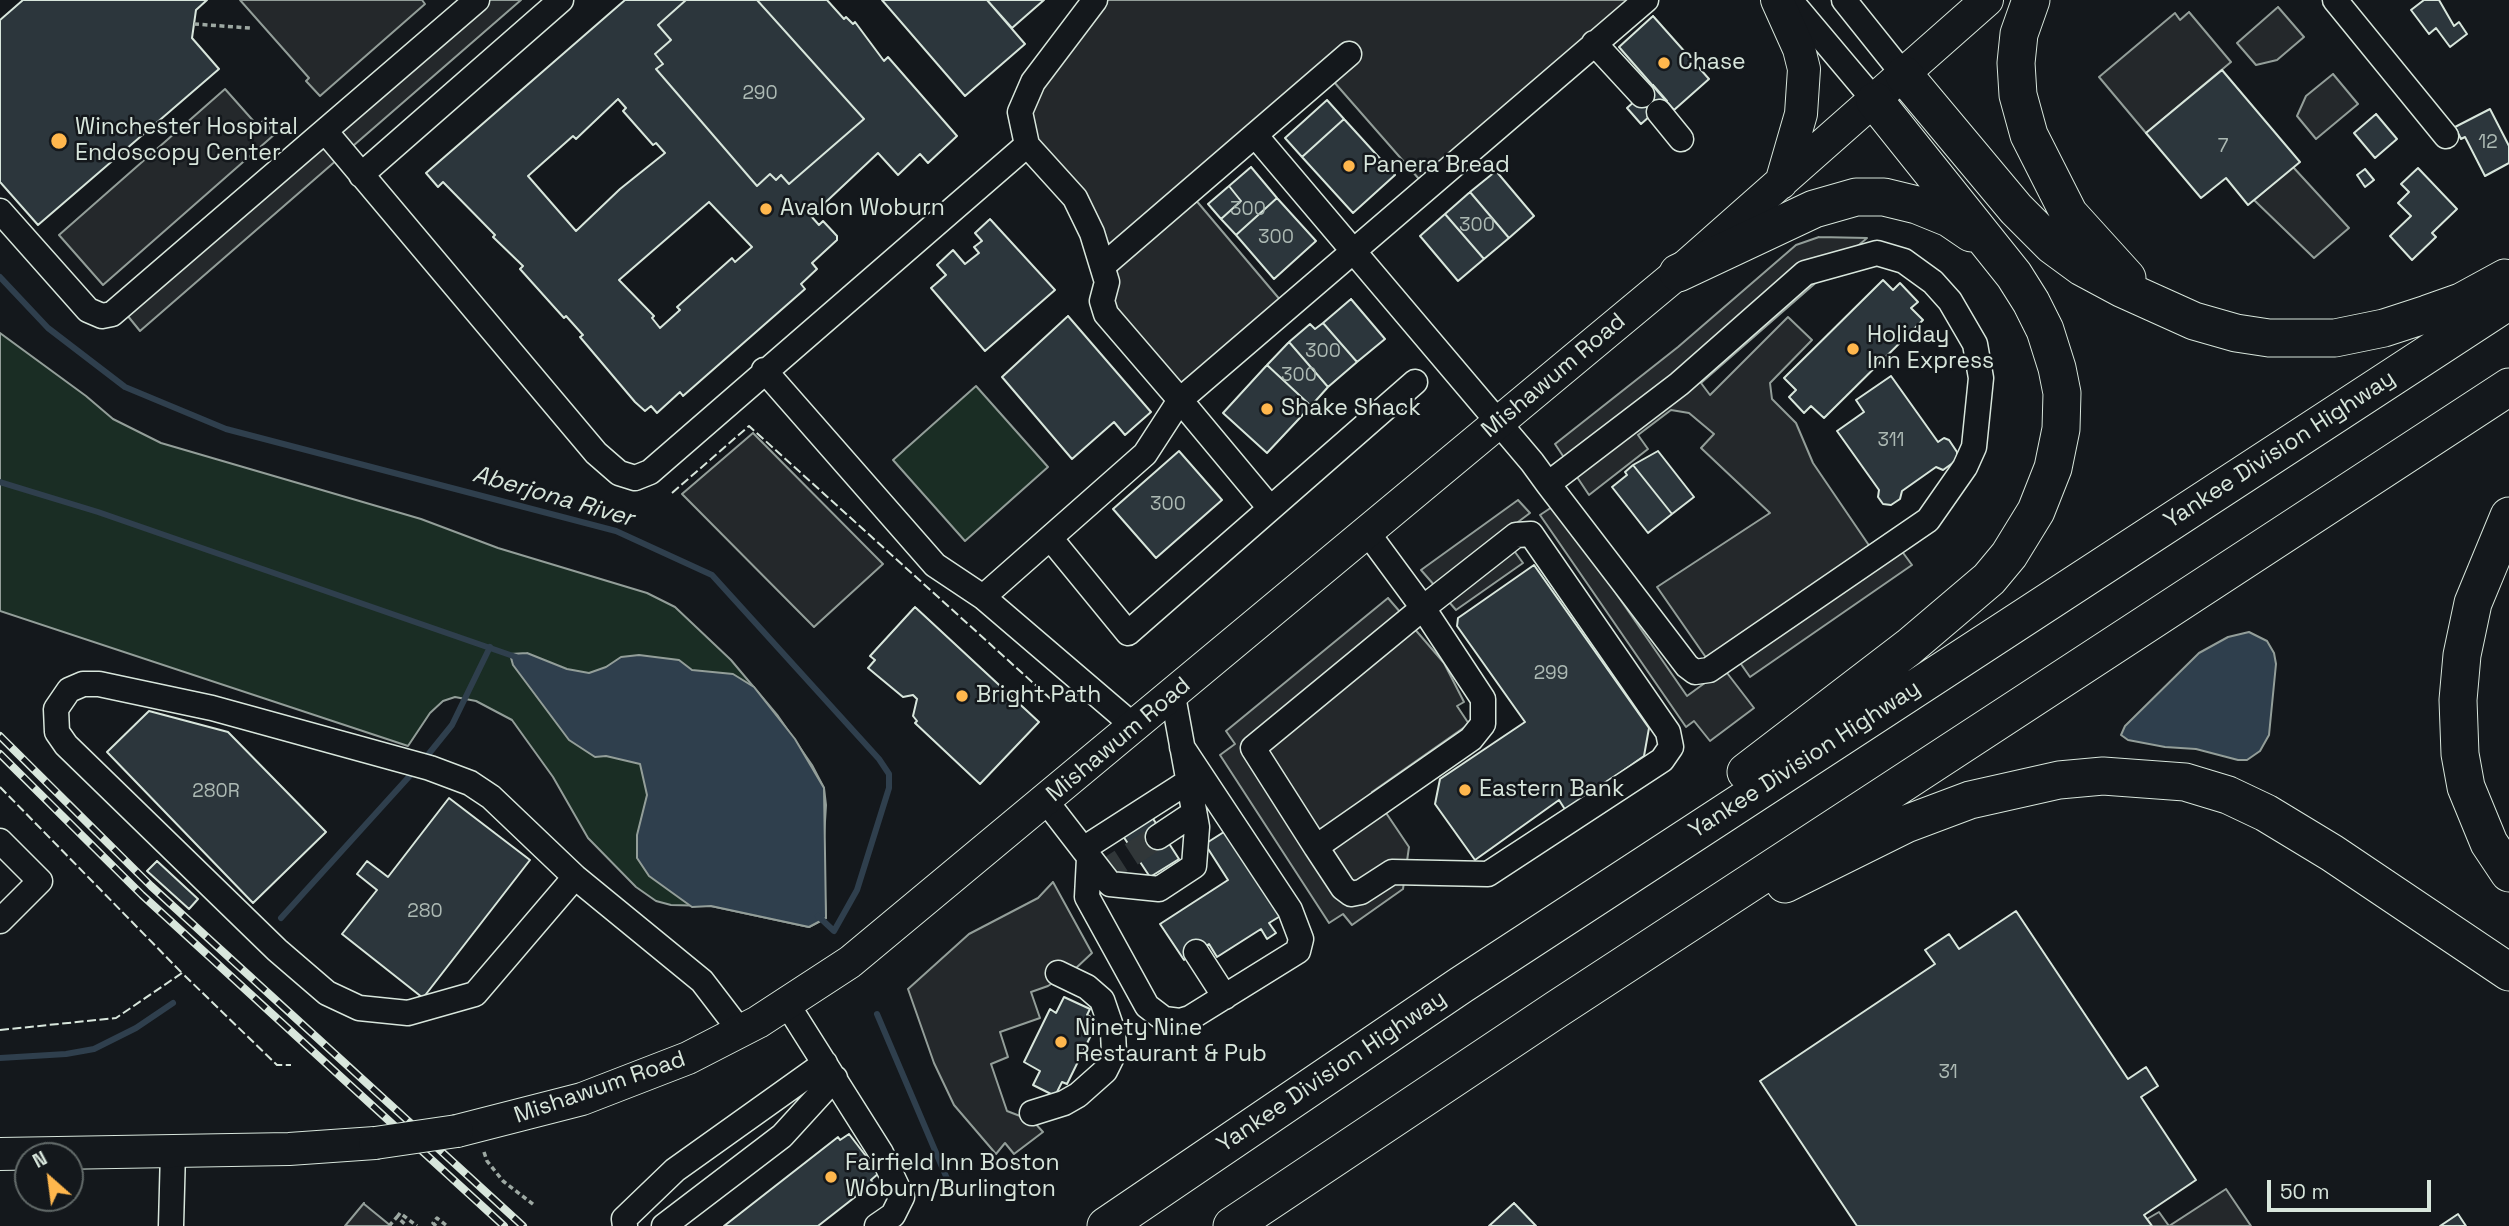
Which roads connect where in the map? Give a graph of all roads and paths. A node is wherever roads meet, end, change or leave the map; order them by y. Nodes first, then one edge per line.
1 (477, 0) edge
2 (561, 0) edge
3 (1095, 0) edge
4 (1646, 0) edge
5 (1777, 0) edge
6 (1790, 0) edge
7 (1844, 0) edge
8 (1987, 0) edge
9 (2031, 0) edge
10 (2335, 0) edge
11 (194, 24) dead end
12 (250, 28) dead end
13 (1594, 43) junction
14 (1349, 54) dead end
15 (1904, 75) junction
16 (1875, 101) junction
17 (325, 131) junction
18 (1255, 135) junction
19 (2446, 136) dead end
20 (1681, 139) dead end
21 (1027, 145) junction
22 (361, 175) junction
23 (1781, 183) junction
24 (0, 211) edge
25 (1352, 251) junction
26 (1997, 254) junction
27 (1104, 265) junction
28 (1678, 273) junction
29 (2509, 276) edge
30 (2147, 299) junction
31 (2509, 301) edge
32 (764, 370) junction
33 (1415, 382) dead end
34 (2509, 387) edge
35 (1180, 400) junction
36 (1497, 423) junction
37 (1548, 484) junction
38 (1270, 508) junction
39 (2509, 516) edge
40 (1367, 532) junction
41 (1052, 539) junction
42 (983, 597) junction
43 (1423, 608) junction
44 (1173, 696) junction
45 (1135, 727) junction
46 (1182, 747) junction
47 (1189, 780) junction
48 (1046, 801) junction
49 (1194, 813) junction
50 (1158, 837) tunnel mouth
51 (0, 841) edge
52 (1316, 847) junction
53 (1086, 853) junction
54 (2509, 873) edge
55 (575, 877) junction
56 (0, 922) edge
57 (1196, 952) dead end
58 (2509, 972) edge
59 (1058, 973) dead end
60 (1609, 974) junction
61 (1461, 985) junction
62 (1225, 997) junction
63 (787, 1004) junction
64 (741, 1032) junction
65 (830, 1070) junction
66 (1032, 1113) dead end
67 (467, 1129) junction
68 (173, 1151) junction
69 (0, 1154) edge
70 (534, 1205) dead end
71 (397, 1217) junction
72 (433, 1225) edge
73 (171, 1226) edge
74 (389, 1226) edge
75 (407, 1226) edge
76 (416, 1226) edge
77 (447, 1226) edge
78 (625, 1226) edge
79 (664, 1226) edge
80 (877, 1226) edge
81 (1106, 1226) edge
82 (1232, 1226) edge

1 - 17 street
2 - 22 street
3 - 21 street
4 - 13 street
5 - 23 main road
6 - 16 street
7 - 15 street
8 - 15 main road, Mishawum Road
9 - 30 highway
10 - 19 street
11 - 12 path
13 - 20 street
13 - 25 street
14 - 18 street
15 - 16 main road, Mishawum Road
15 - 30 highway
16 - 23 main road, Mishawum Road
16 - 26 highway
17 - 22 street
17 - 24 street
18 - 25 street
18 - 27 street
21 - 27 street
21 - 32 street
22 - 32 street
23 - 28 main road, Mishawum Road
25 - 35 street
25 - 36 street
26 - 28 highway
26 - 61 highway
27 - 35 street
28 - 36 main road, Mishawum Road
29 - 30 highway
31 - 61 highway, Yankee Division Highway
32 - 42 street
33 - 38 street
34 - 60 highway
35 - 38 street
35 - 41 street
36 - 37 street
36 - 40 main road, Mishawum Road
37 - 37 street
38 - 41 street
39 - 54 highway
40 - 43 street
40 - 44 main road, Mishawum Road
41 - 42 street
42 - 45 street
43 - 52 street
43 - 52 street
43 - 52 street
44 - 45 main road, Mishawum Road
44 - 46 street
45 - 48 main road, Mishawum Road
46 - 47 street
46 - 62 street
47 - 49 street
47 - 53 street
48 - 53 street
48 - 63 main road, Mishawum Road
49 - 50 street
49 - 53 street
51 - 56 street
53 - 62 street
55 - 55 street
55 - 64 street
57 - 62 street
58 - 60 highway
59 - 66 street
60 - 82 highway
61 - 81 highway, Yankee Division Highway
63 - 64 main road, Mishawum Road
63 - 65 street
64 - 67 main road, Mishawum Road
65 - 78 street
65 - 79 street
65 - 80 street
67 - 68 main road, Mishawum Road, bridge
67 - 70 path
68 - 69 main road, Mishawum Road
68 - 73 street
71 - 74 path
71 - 75 path
71 - 76 path
72 - 77 path

